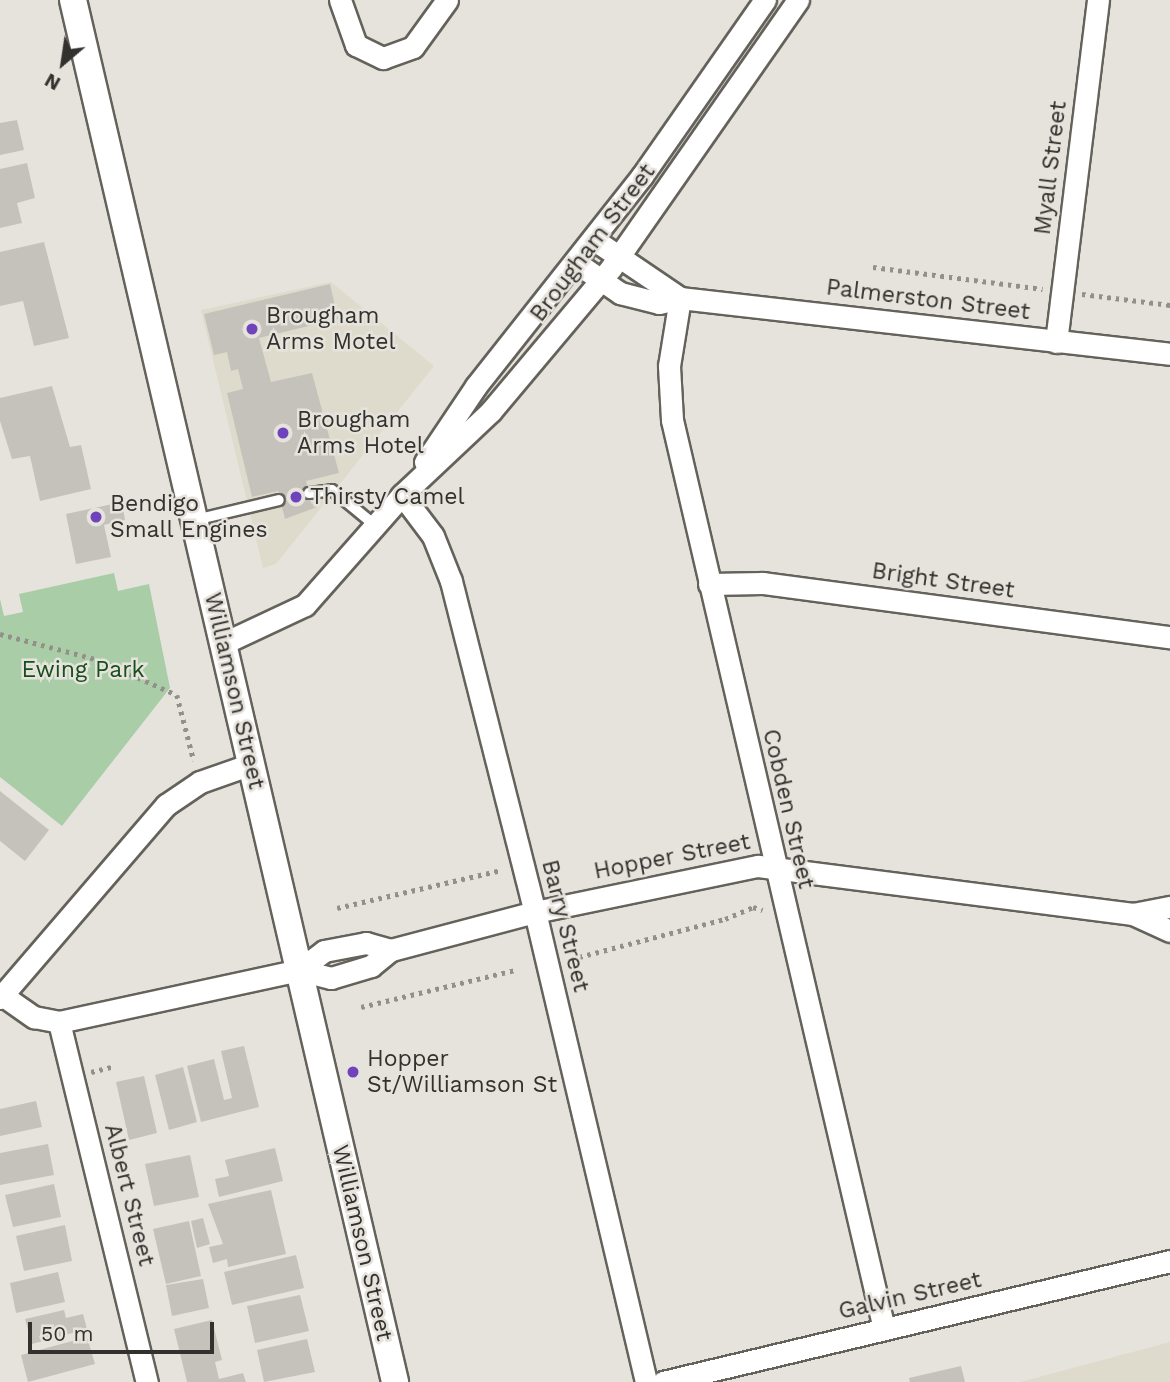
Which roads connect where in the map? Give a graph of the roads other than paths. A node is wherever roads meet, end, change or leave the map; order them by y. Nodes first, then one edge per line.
1 (73, 0) edge
2 (340, 0) edge
3 (447, 0) edge
4 (765, 0) edge
5 (798, 0) edge
6 (1098, 0) edge
7 (593, 239) junction
8 (619, 258) junction
9 (575, 262) junction
10 (601, 281) junction
11 (680, 298) junction
12 (1056, 342) junction
13 (1170, 354) edge
14 (309, 493) dead end
15 (402, 495) junction
16 (279, 500) dead end
17 (195, 520) junction
18 (376, 526) junction
19 (709, 584) junction
20 (1170, 637) edge
21 (224, 643) junction
22 (251, 764) junction
23 (775, 866) junction
24 (1170, 907) edge
25 (535, 912) junction
26 (1133, 914) junction
27 (1170, 931) edge
28 (299, 970) junction
29 (1, 996) edge
30 (59, 1021) junction
31 (1170, 1261) edge
32 (884, 1329) junction
33 (147, 1382) edge
34 (395, 1382) edge
35 (646, 1382) edge
36 (663, 1382) edge

1 - 17 street, Williamson Street
2 - 3 street
4 - 7 street, Brougham Street
5 - 8 street, Brougham Street
6 - 12 street, Myall Street
7 - 8 street, Palmerston Street
7 - 9 street, Brougham Street
8 - 10 street, Brougham Street
8 - 11 street, Palmerston Street
9 - 10 street, Palmerston Street
9 - 15 street, Brougham Street
10 - 11 street, Palmerston Street
10 - 15 street, Brougham Street
11 - 12 street, Palmerston Street
11 - 19 street, Cobden Street
12 - 13 street, Palmerston Street
14 - 18 lane
15 - 18 street, Brougham Street
15 - 25 street, Barry Street
16 - 17 lane
17 - 21 street, Williamson Street
18 - 21 street, Brougham Street
19 - 20 street, Bright Street
19 - 23 street, Cobden Street
21 - 22 street, Williamson Street
22 - 28 street, Williamson Street
22 - 29 street
23 - 25 street, Hopper Street
23 - 26 street, Hopper Street
23 - 32 street, Cobden Street
24 - 26 street, Hopper Street
25 - 28 street, Hopper Street
25 - 35 street, Barry Street
26 - 27 street, Hopper Street
28 - 30 street, Hopper Street
28 - 34 street, Williamson Street
29 - 30 street, Hopper Street
30 - 33 street, Albert Street
31 - 32 street, Galvin Street
32 - 36 street, Galvin Street

